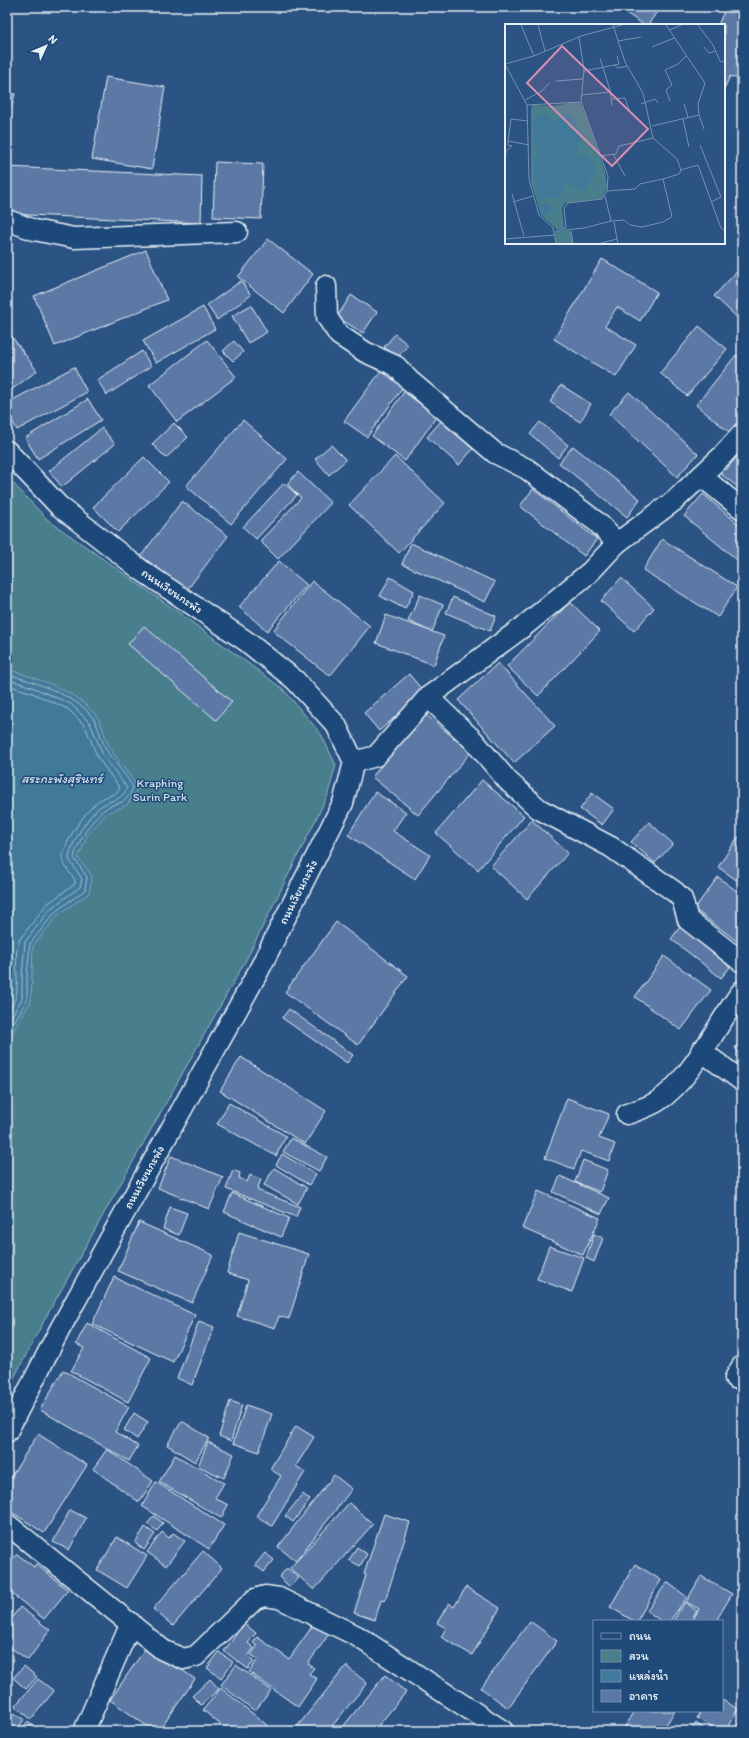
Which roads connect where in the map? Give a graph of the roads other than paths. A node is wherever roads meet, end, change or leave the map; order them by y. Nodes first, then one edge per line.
1 (7, 220) edge
2 (237, 232) dead end
3 (326, 286) dead end
4 (742, 434) edge
5 (7, 451) edge
6 (701, 476) junction
7 (742, 509) edge
8 (617, 543) junction
9 (428, 697) junction
10 (354, 762) junction
11 (742, 962) edge
12 (742, 991) edge
13 (701, 1051) junction
14 (742, 1081) edge
15 (627, 1114) dead end
16 (7, 1432) edge
17 (7, 1524) edge
18 (131, 1623) junction
19 (84, 1731) edge
20 (503, 1731) edge

1 - 2 street
3 - 8 street
4 - 6 street
5 - 10 street, ถนนเวียนกะพัง
6 - 7 street
6 - 8 street
8 - 9 street
9 - 10 street
9 - 11 street
10 - 16 street, ถนนเวียนกะพัง
12 - 13 street
13 - 14 street
13 - 15 street
17 - 18 street
18 - 19 street
18 - 20 street

